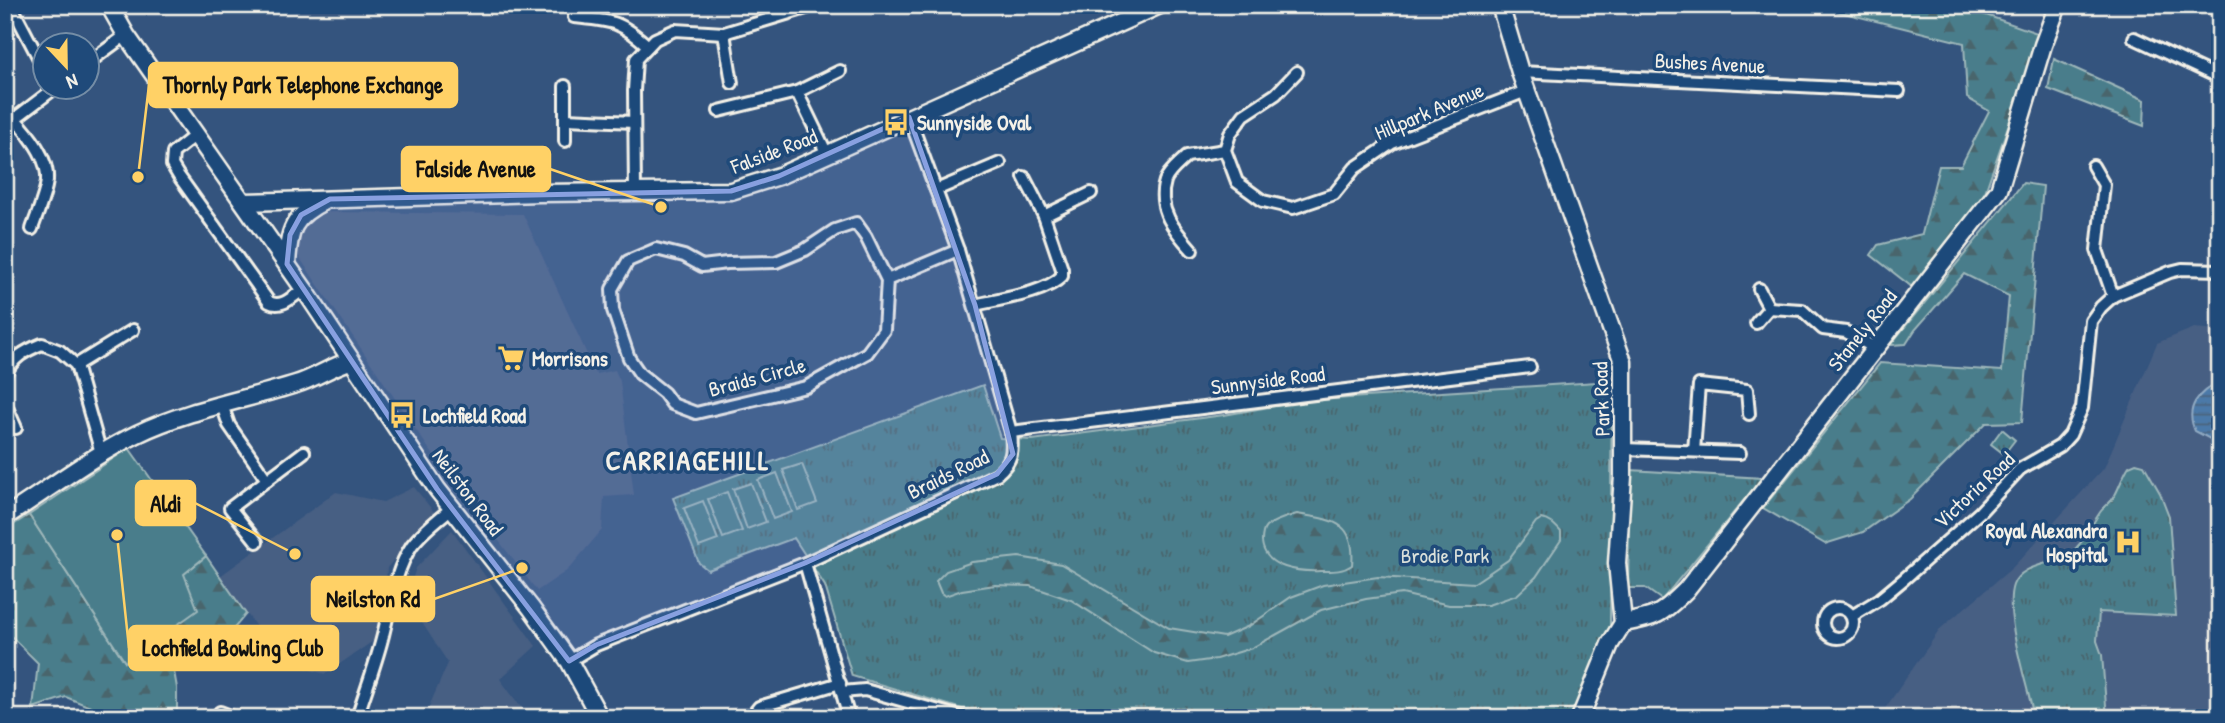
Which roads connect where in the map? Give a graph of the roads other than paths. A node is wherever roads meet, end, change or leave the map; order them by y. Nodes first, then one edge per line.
1 (11, 5) edge
2 (109, 5) edge
3 (816, 5) edge
4 (1160, 5) edge
5 (1500, 5) edge
6 (2058, 5) edge
7 (574, 17) dead end
8 (724, 33) junction
9 (126, 35) junction
10 (2134, 38) dead end
11 (32, 45) edge
12 (648, 46) junction
13 (102, 53) edge
14 (840, 71) dead end
15 (1297, 72) dead end
16 (1520, 72) junction
17 (2220, 78) edge
18 (732, 83) dead end
19 (565, 86) dead end
20 (1526, 91) junction
21 (1899, 91) dead end
22 (797, 92) junction
23 (36, 102) edge
24 (719, 111) dead end
25 (909, 117) junction
26 (566, 119) junction
27 (10, 122) edge
28 (634, 122) junction
29 (197, 134) junction
30 (565, 141) dead end
31 (1225, 150) junction
32 (827, 154) junction
33 (1000, 163) dead end
34 (2093, 166) dead end
35 (1024, 177) dead end
36 (936, 190) junction
37 (635, 192) junction
38 (1091, 193) dead end
39 (330, 199) junction
40 (244, 202) junction
41 (1044, 216) junction
42 (32, 229) dead end
43 (958, 250) junction
44 (1192, 250) dead end
45 (287, 264) junction
46 (2220, 270) edge
47 (887, 280) junction
48 (304, 289) junction
49 (1759, 289) dead end
50 (2113, 296) junction
51 (975, 305) junction
52 (1769, 307) junction
53 (1756, 323) dead end
54 (133, 330) dead end
55 (1875, 348) junction
56 (351, 361) junction
57 (76, 365) junction
58 (1530, 367) dead end
59 (5, 375) edge
60 (5, 403) edge
61 (222, 405) junction
62 (1749, 414) dead end
63 (16, 428) dead end
64 (1011, 432) junction
65 (1623, 449) junction
66 (1694, 451) junction
67 (304, 452) dead end
68 (101, 453) junction
69 (1740, 453) dead end
70 (267, 480) junction
71 (453, 508) junction
72 (5, 517) edge
73 (257, 542) dead end
74 (805, 563) junction
75 (1852, 616) dead end
76 (1623, 624) junction
77 (569, 661) junction
78 (841, 688) junction
79 (220, 712) dead end
80 (236, 718) edge
81 (357, 718) edge
82 (600, 718) edge
83 (750, 718) edge
84 (849, 718) edge
85 (964, 718) edge
86 (1580, 718) edge

1 - 11 street
2 - 9 street, Neilston Road
3 - 8 street
4 - 25 street, Falside Road
5 - 16 street, Park Road
6 - 55 street, Stanely Road
7 - 12 street
8 - 12 street
8 - 18 street
9 - 13 street
9 - 29 street, Neilston Road
10 - 17 street
12 - 28 street
14 - 22 street
15 - 31 street
16 - 20 street, Park Road
16 - 21 street, Bushes Avenue
19 - 26 street
20 - 31 street, Hillpark Avenue
20 - 65 street, Park Road
22 - 24 street
22 - 32 street
23 - 27 street
25 - 32 street, Falside Road
25 - 36 street, Braids Road
26 - 28 street
26 - 30 street
27 - 42 street
28 - 37 street
29 - 40 street, Neilston Road
29 - 48 street
31 - 44 street
32 - 37 street, Falside Road
33 - 36 street
34 - 50 street
35 - 41 street
36 - 43 street, Braids Road
37 - 39 street, Falside Road
38 - 41 street
39 - 40 street, Falside Road
39 - 45 street, Falside Road
40 - 45 street, Neilston Road
41 - 51 street
43 - 47 street
43 - 51 street, Braids Road
45 - 48 street, Neilston Road
46 - 50 street, Victoria Road
47 - 47 street, Braids Circle
48 - 56 street, Neilston Road
49 - 52 street
50 - 75 street, Victoria Road
51 - 64 street, Braids Road
52 - 53 street
52 - 55 street
54 - 57 street
55 - 76 street, Stanely Road
56 - 61 street
56 - 71 street, Neilston Road
57 - 59 street
57 - 68 street
58 - 64 street, Sunnyside Road
60 - 63 street
61 - 68 street
61 - 70 street
62 - 66 street
64 - 74 street, Braids Road
65 - 66 street
65 - 76 street, Park Road
66 - 69 street
67 - 70 street
68 - 72 street
70 - 73 street
71 - 77 street, Neilston Road
71 - 81 street
74 - 77 street, Braids Road
74 - 78 street
76 - 86 street
77 - 82 street, Neilston Road
78 - 83 street
78 - 84 street
78 - 85 street
79 - 80 street

